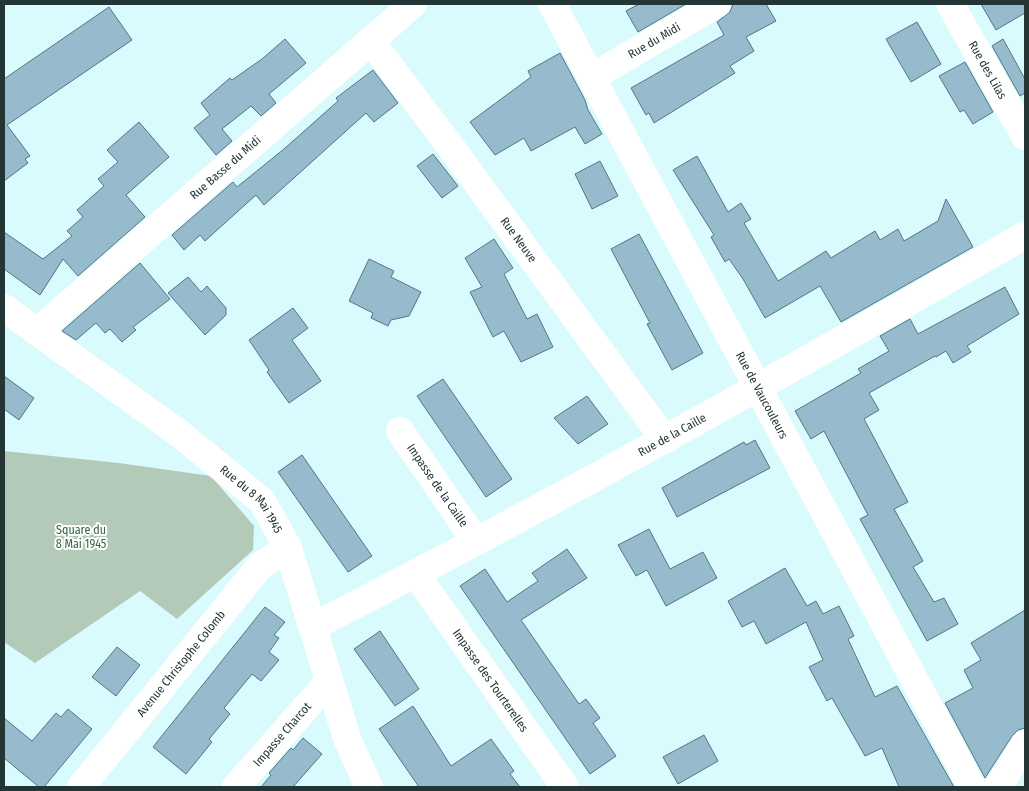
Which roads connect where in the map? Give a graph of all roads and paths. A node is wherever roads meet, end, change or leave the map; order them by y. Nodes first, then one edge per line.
1 (414, 4) edge
2 (552, 4) edge
3 (718, 4) edge
4 (950, 4) edge
5 (370, 40) junction
6 (592, 77) junction
7 (1025, 136) edge
8 (1025, 235) edge
9 (4, 308) edge
10 (37, 332) junction
11 (757, 390) junction
12 (400, 431) dead end
13 (665, 440) junction
14 (475, 540) junction
15 (288, 548) junction
16 (416, 574) junction
17 (314, 626) junction
18 (329, 681) junction
19 (1025, 744) edge
20 (82, 787) edge
21 (236, 787) edge
22 (369, 787) edge
23 (565, 787) edge
24 (972, 787) edge
25 (998, 787) edge

1 - 5 street, Rue Basse du Midi
2 - 6 street, Rue de Vaucouleurs
3 - 6 street, Rue du Midi
4 - 7 street, Rue des Lilas
5 - 10 street, Rue Basse du Midi
5 - 13 street, Rue Neuve
6 - 11 street, Rue de Vaucouleurs
8 - 11 street, Rue de la Caille
9 - 10 street, Rue du 8 Mai 1945
10 - 15 street, Rue du 8 Mai 1945
11 - 13 street, Rue de la Caille
11 - 24 street, Rue de Vaucouleurs
12 - 14 street, Impasse de la Caille
13 - 14 street, Rue de la Caille
14 - 16 street, Rue de la Caille
15 - 17 street, Rue du 8 Mai 1945
15 - 20 street, Avenue Christophe Colomb
16 - 17 street, Rue de la Caille
16 - 23 street, Impasse des Tourterelles
17 - 18 street, Rue du 8 Mai 1945
18 - 21 street, Impasse Charcot
18 - 22 street, Rue du 8 Mai 1945
19 - 25 street

